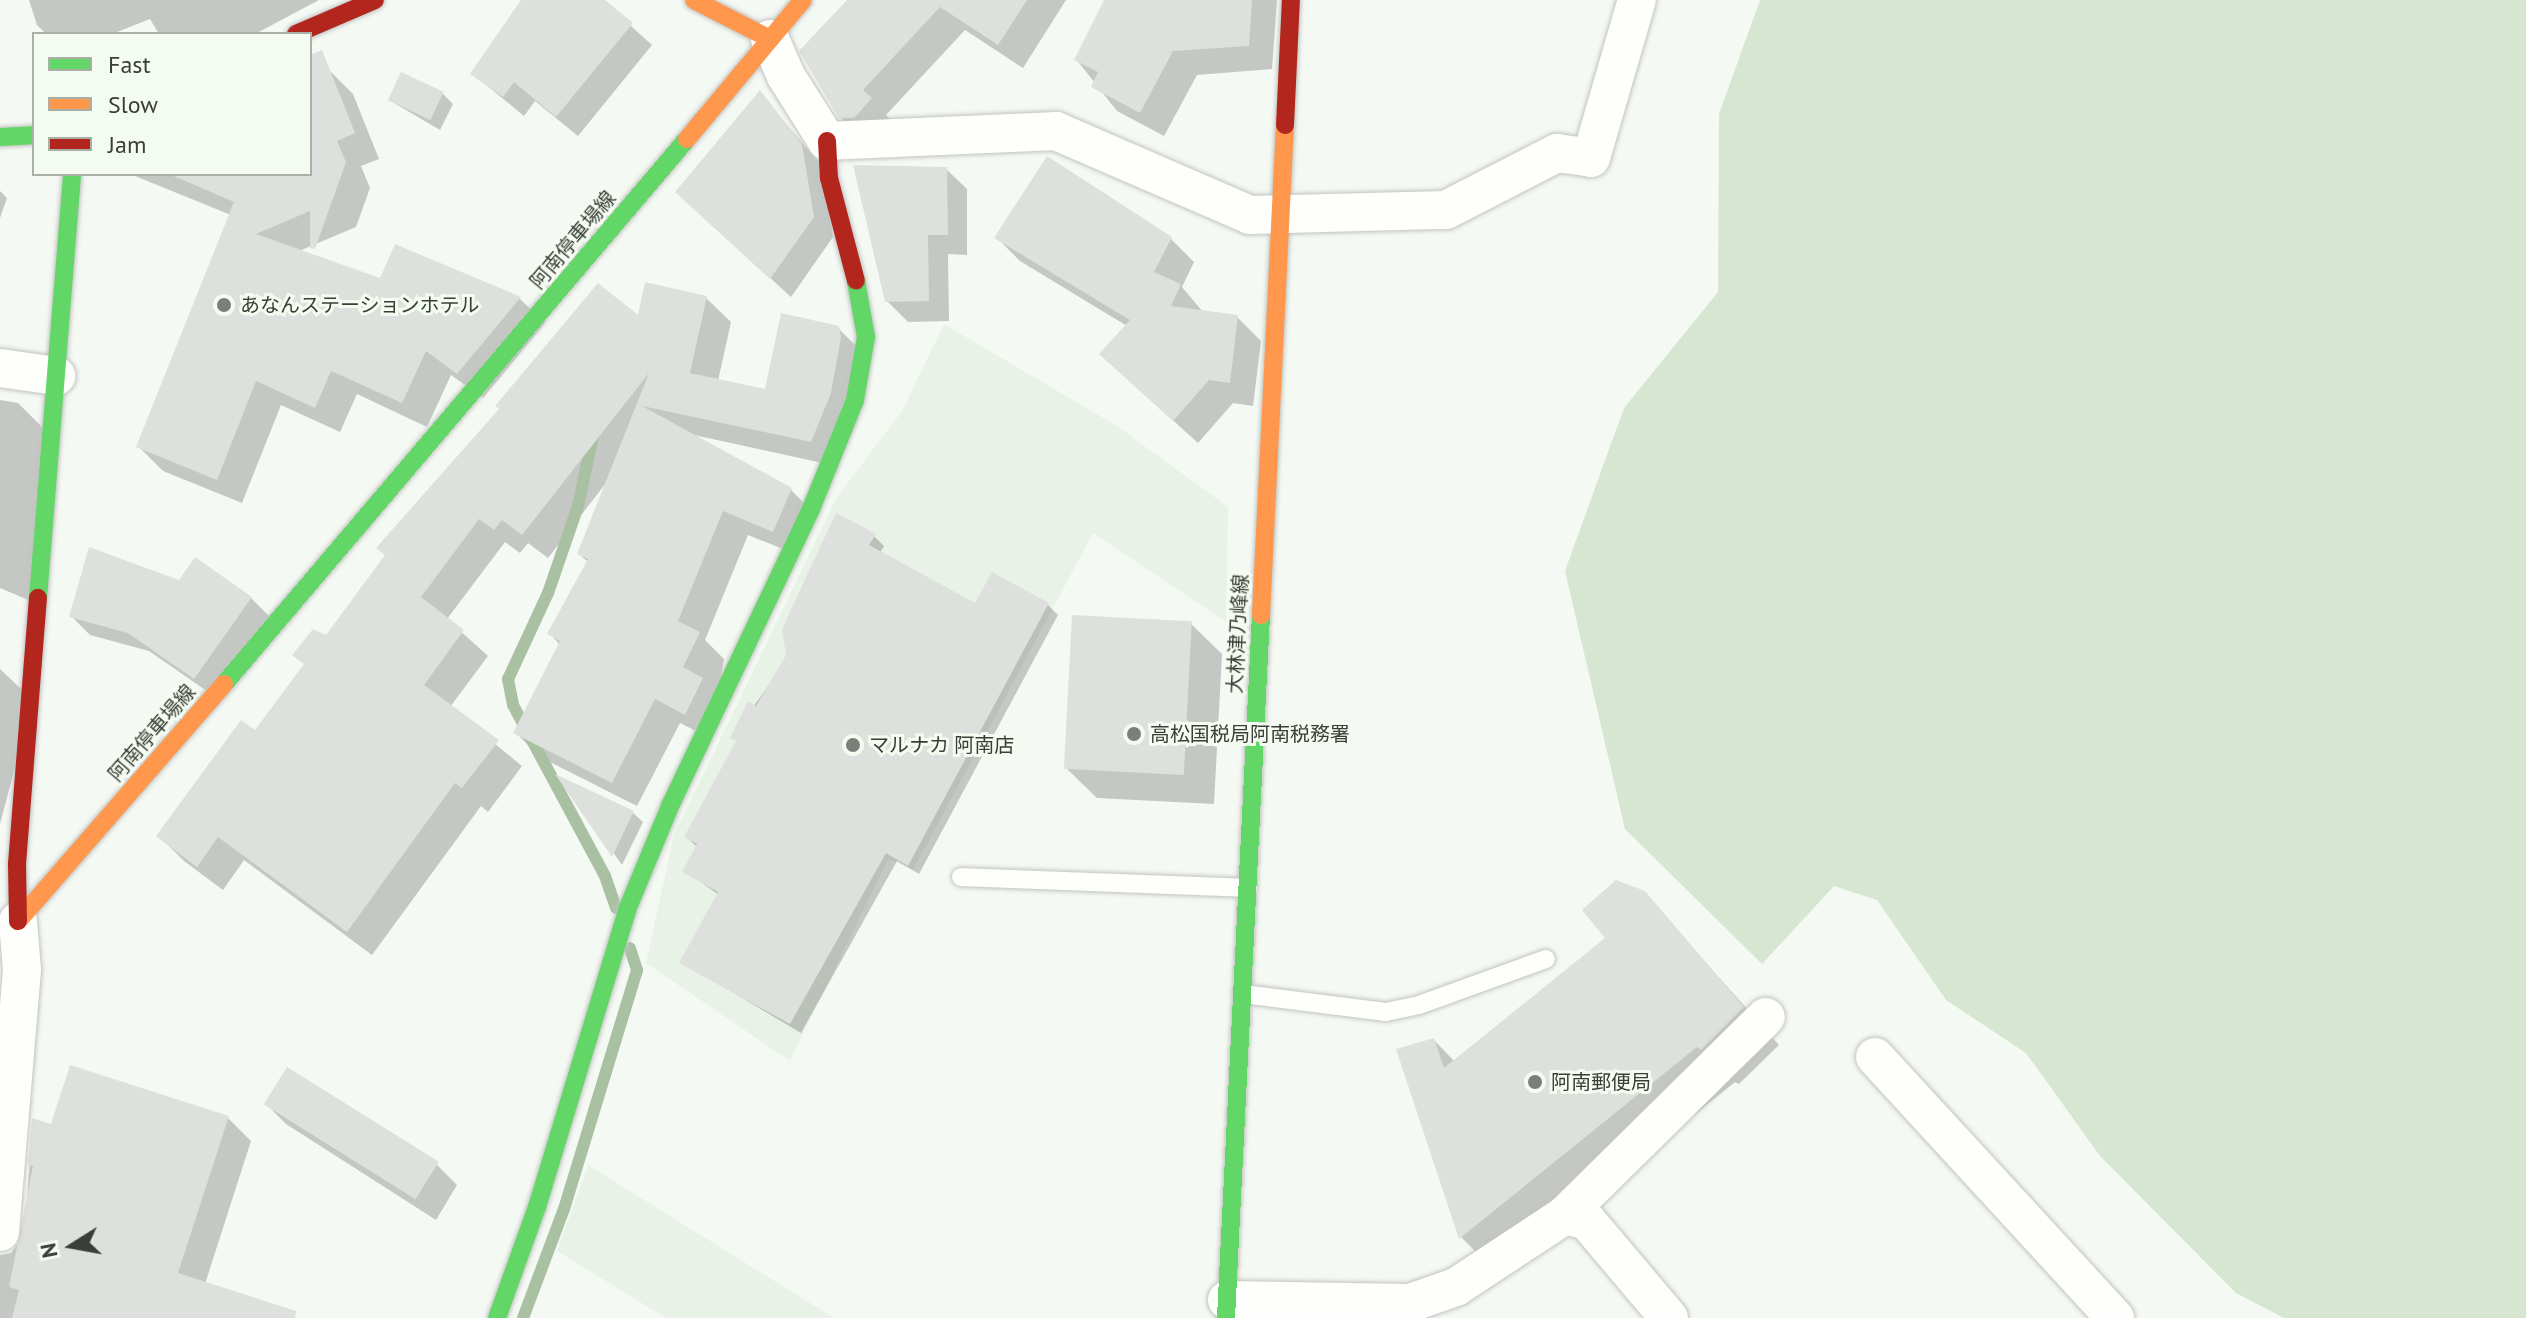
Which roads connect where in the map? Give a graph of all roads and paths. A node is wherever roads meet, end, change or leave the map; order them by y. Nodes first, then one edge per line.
1 (375, 0) edge
2 (694, 0) edge
3 (803, 0) edge
4 (1291, 0) edge
5 (1637, 0) edge
6 (301, 32) edge
7 (770, 39) junction
8 (32, 135) edge
9 (0, 137) edge
10 (827, 141) junction
11 (72, 176) edge
12 (1279, 214) junction
13 (0, 368) edge
14 (56, 376) junction
15 (961, 877) dead end
16 (1248, 888) junction
17 (9, 932) edge
18 (1546, 959) dead end
19 (1243, 994) junction
20 (1766, 1017) dead end
21 (1875, 1057) dead end
22 (1565, 1215) junction
23 (0, 1232) edge
24 (1227, 1309) edge
25 (497, 1318) edge
26 (1669, 1318) edge
27 (2115, 1318) edge

1 - 6 main road
2 - 7 main road
3 - 7 main road, 阿南停車場線
4 - 12 main road, 大林津乃峰線
5 - 12 street
7 - 10 street
7 - 17 main road, 阿南停車場線
8 - 9 main road
10 - 12 street
10 - 25 main road
11 - 14 main road
12 - 16 main road, 大林津乃峰線
13 - 14 street
14 - 17 main road
15 - 16 lane
16 - 19 main road, 大林津乃峰線
17 - 23 street
18 - 19 lane
19 - 24 main road, 大林津乃峰線
20 - 22 street
21 - 27 street
22 - 24 street
22 - 26 street

